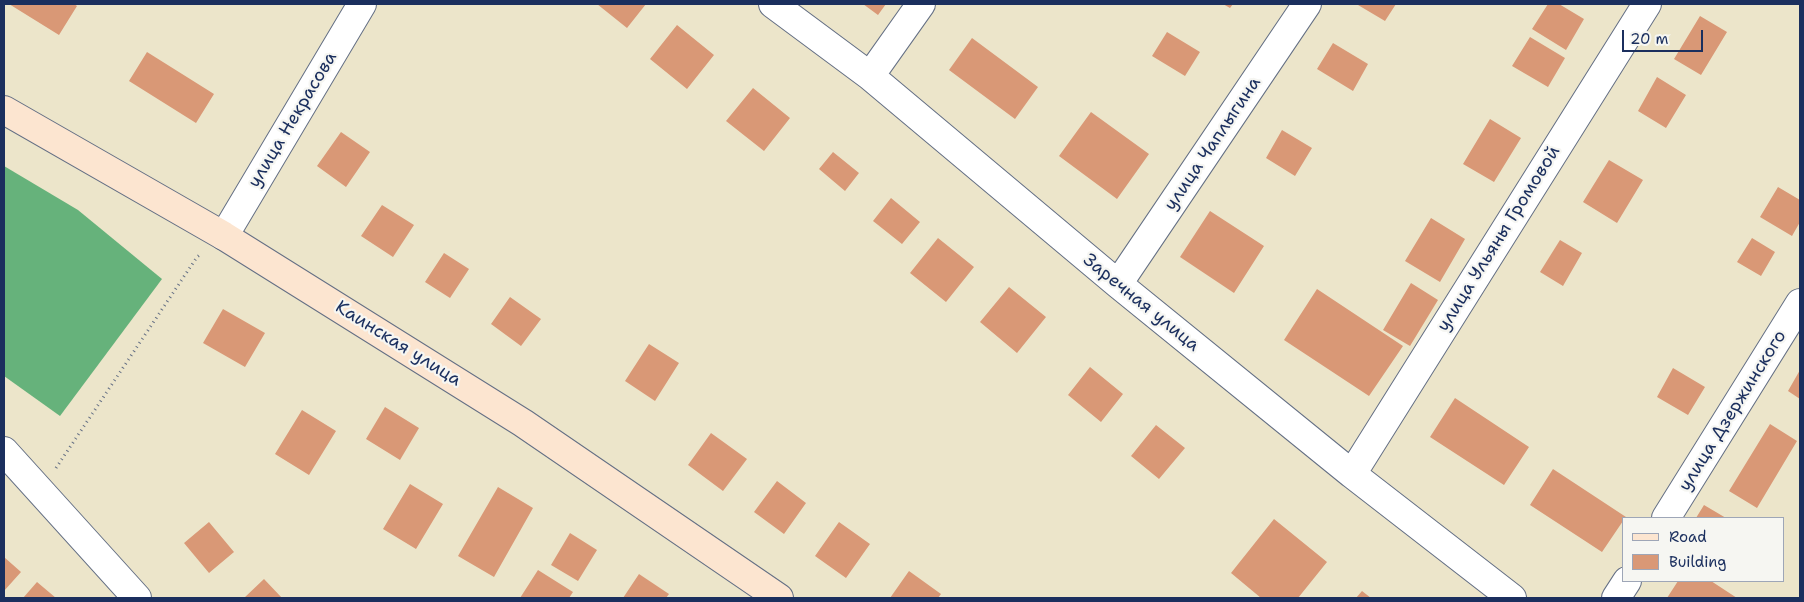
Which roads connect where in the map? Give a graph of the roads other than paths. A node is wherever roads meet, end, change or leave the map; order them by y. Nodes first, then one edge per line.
1 (362, 4) edge
2 (773, 4) edge
3 (921, 4) edge
4 (1307, 4) edge
5 (1647, 4) edge
6 (870, 76) junction
7 (4, 110) edge
8 (224, 236) junction
9 (1118, 284) junction
10 (1800, 303) edge
11 (4, 451) edge
12 (1352, 474) junction
13 (1667, 517) edge
14 (1626, 582) edge
15 (137, 598) edge
16 (779, 598) edge
17 (1512, 598) edge
18 (1616, 598) edge

1 - 8 street, улица Некрасова
2 - 6 street, Заречная улица
3 - 6 street
4 - 9 street, улица Чаплыгина
5 - 12 street, улица Ульяны Громовой
6 - 9 street, Заречная улица
7 - 8 main road, Каинская улица
8 - 16 main road, Каинская улица
9 - 12 street, Заречная улица
10 - 13 street, улица Дзержинского
11 - 15 street
12 - 17 street, Заречная улица
14 - 18 street

